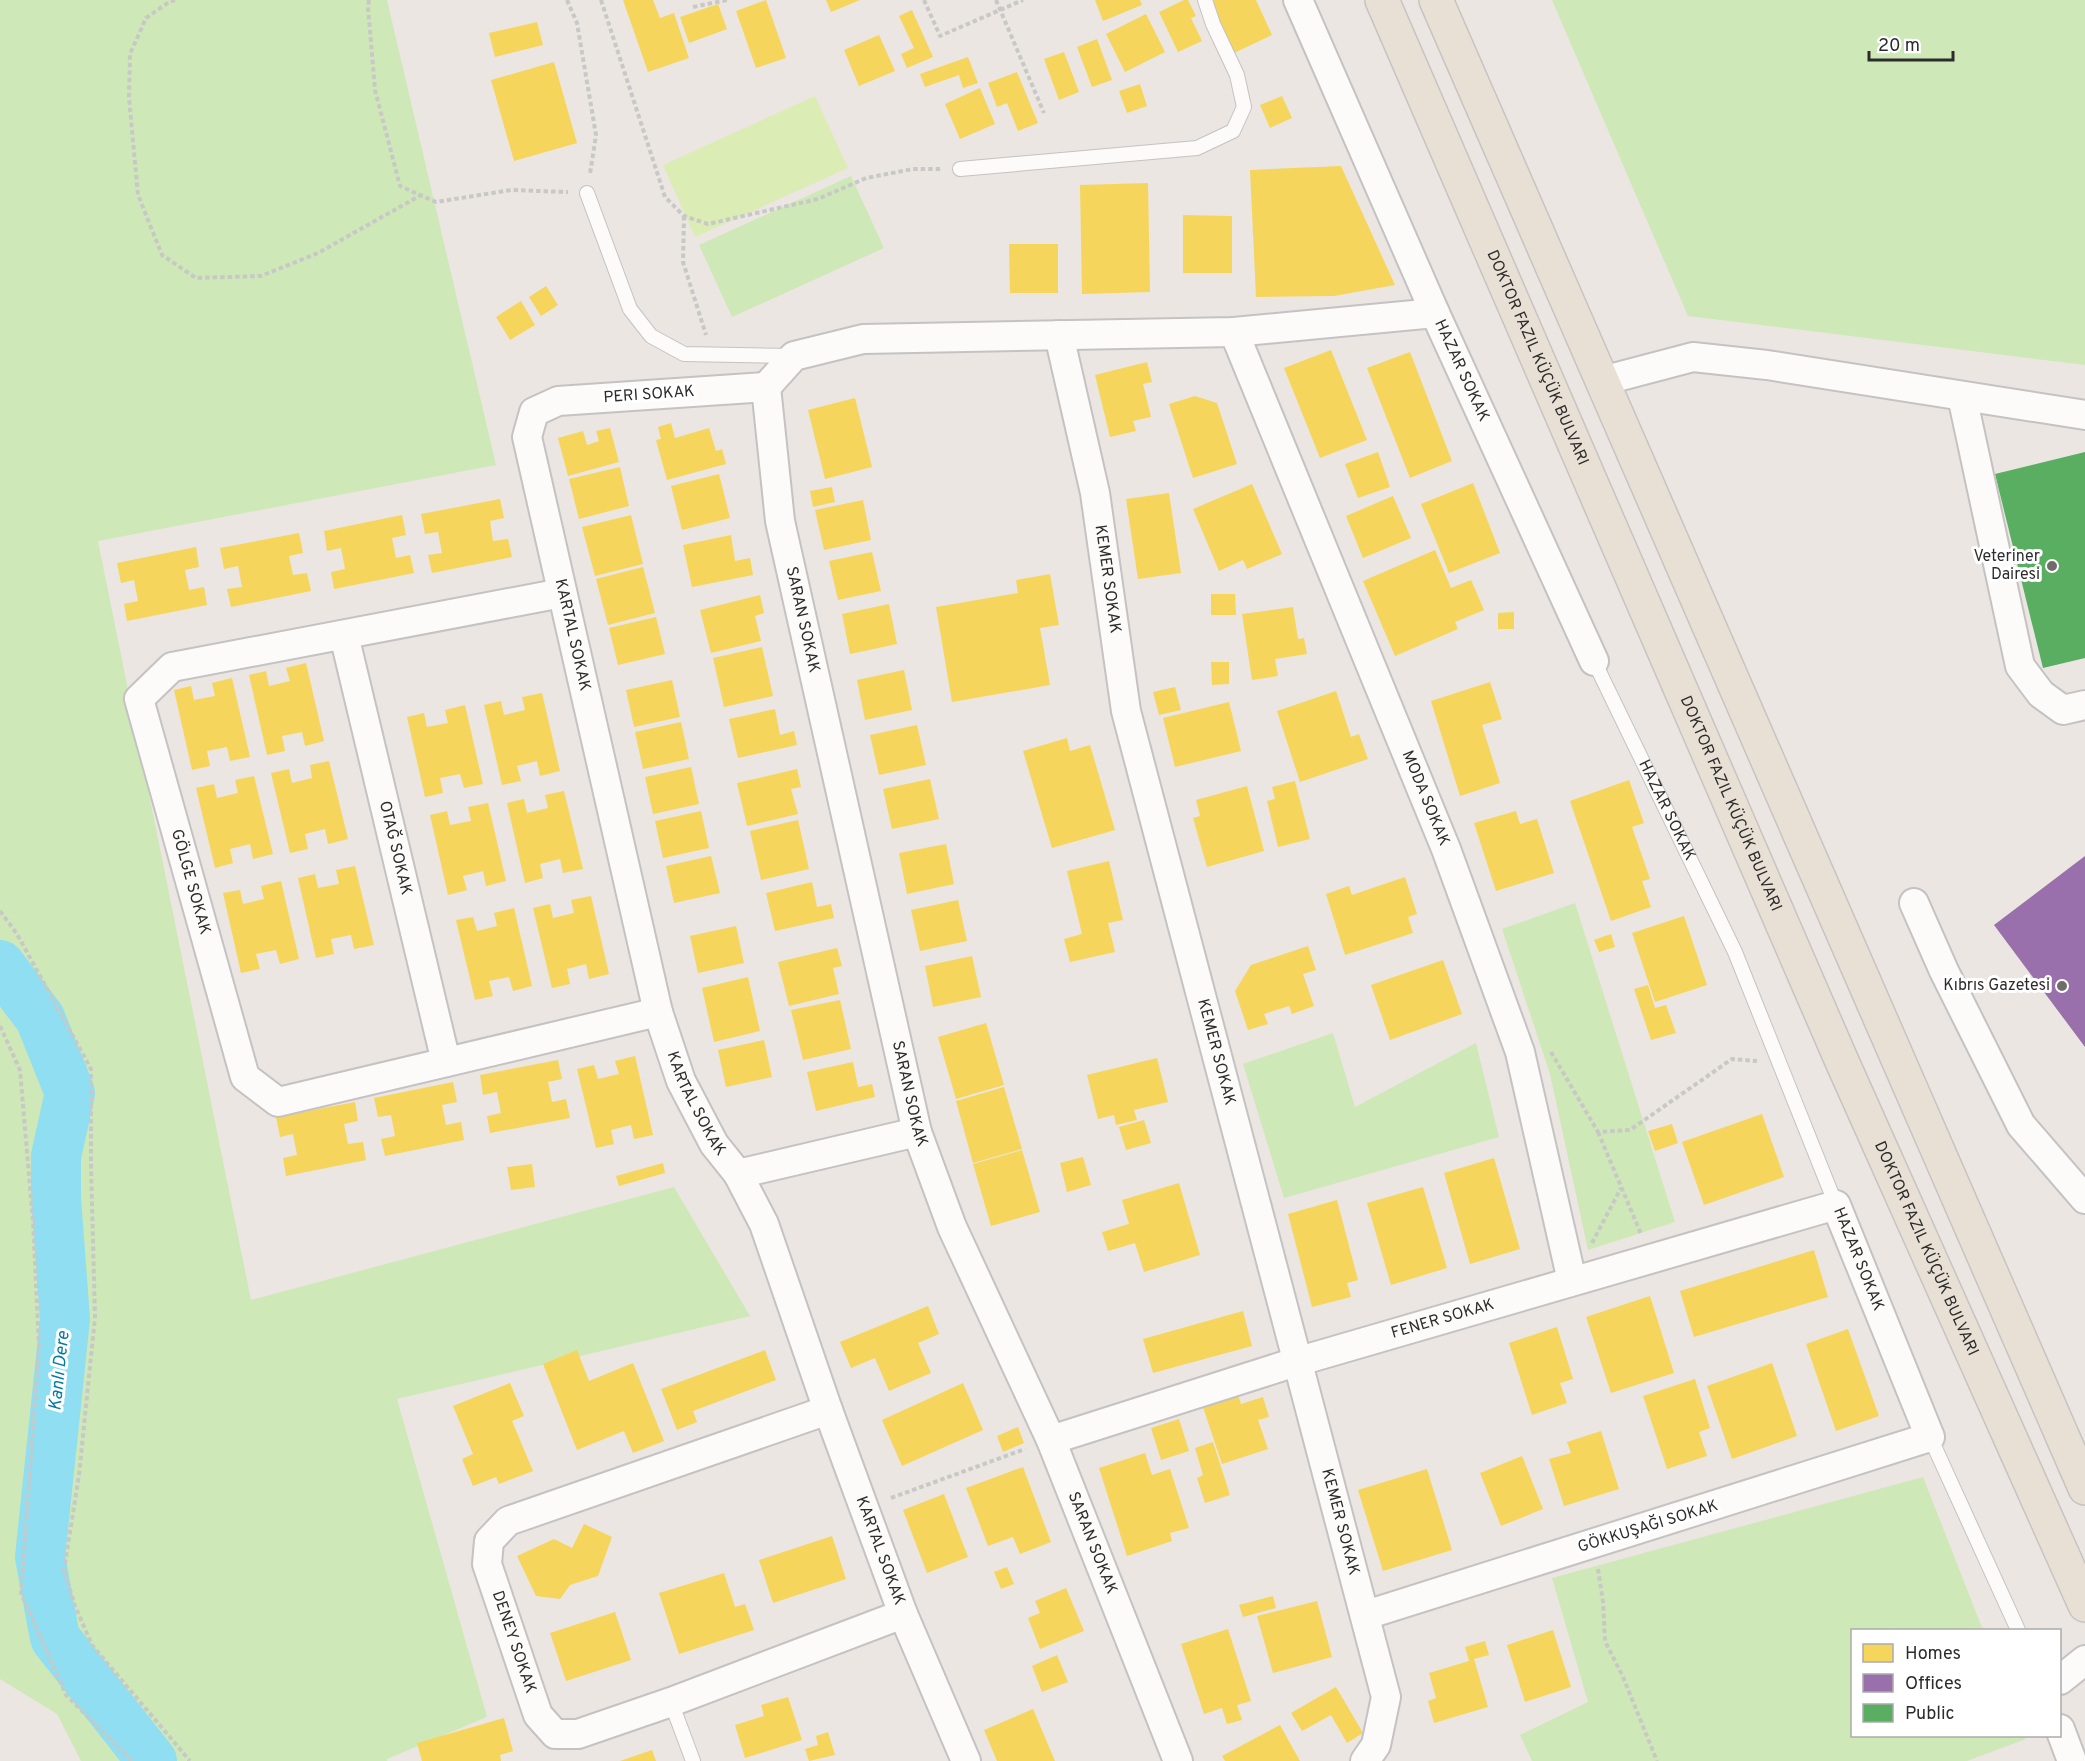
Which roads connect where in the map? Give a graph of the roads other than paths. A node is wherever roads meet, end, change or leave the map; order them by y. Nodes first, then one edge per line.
1 (1205, 0) edge
2 (1382, 0) edge
3 (1436, 0) edge
4 (1300, 1) edge
5 (960, 169) road end
6 (587, 193) road end
7 (1436, 313) junction
8 (1234, 332) junction
9 (1059, 335) junction
10 (794, 356) junction
11 (1602, 381) junction
12 (766, 387) junction
13 (1962, 396) junction
14 (534, 411) joint
15 (2085, 415) edge
16 (562, 593) junction
17 (344, 634) junction
18 (1594, 661) joint
19 (2085, 705) edge
20 (1914, 903) dead end
21 (658, 1012) junction
22 (446, 1062) junction
23 (917, 1132) junction
24 (738, 1174) junction
25 (2085, 1199) edge
26 (1836, 1205) junction
27 (1572, 1281) junction
28 (1296, 1362) junction
29 (828, 1410) junction
30 (1930, 1437) junction
31 (1051, 1440) junction
32 (2077, 1448) edge
33 (2085, 1488) edge
34 (2085, 1605) edge
35 (903, 1614) junction
36 (1366, 1615) junction
37 (2018, 1629) edge
38 (2085, 1660) edge
39 (2061, 1679) edge
40 (671, 1702) junction
41 (2061, 1732) edge
42 (693, 1761) edge
43 (966, 1761) edge
44 (1178, 1761) edge
45 (1365, 1761) edge
46 (2072, 1761) edge

1 - 5 lane
2 - 34 highway
3 - 11 highway
4 - 7 street, HAZAR SOKAK
6 - 10 lane
7 - 8 street
7 - 18 street, HAZAR SOKAK
8 - 9 street
8 - 27 street, MODA SOKAK
9 - 10 street
9 - 28 street, KEMER SOKAK
10 - 12 street
11 - 13 street
11 - 32 highway
12 - 14 street, PERI SOKAK
12 - 23 street, SARAN SOKAK
13 - 15 street
13 - 19 street
14 - 16 street, KARTAL SOKAK
16 - 17 street, GÖLGE SOKAK
16 - 21 street, KARTAL SOKAK
17 - 22 street, OTAĞ SOKAK
17 - 22 street, GÖLGE SOKAK
18 - 26 lane, HAZAR SOKAK
20 - 25 street
21 - 22 street, GÖLGE SOKAK
21 - 24 street, KARTAL SOKAK
23 - 24 street
23 - 31 street, SARAN SOKAK
24 - 29 street, KARTAL SOKAK
26 - 27 street, FENER SOKAK
26 - 30 street, HAZAR SOKAK
27 - 28 street, FENER SOKAK
28 - 31 street, FENER SOKAK
28 - 36 street, KEMER SOKAK
29 - 35 street, KARTAL SOKAK
29 - 40 street, DENEY SOKAK
30 - 36 street
30 - 37 lane, HAZAR SOKAK
31 - 44 street, SARAN SOKAK
32 - 33 highway
35 - 40 street, DENEY SOKAK
35 - 43 street, KARTAL SOKAK
36 - 45 street, KEMER SOKAK
38 - 39 street
40 - 42 lane
41 - 46 street

